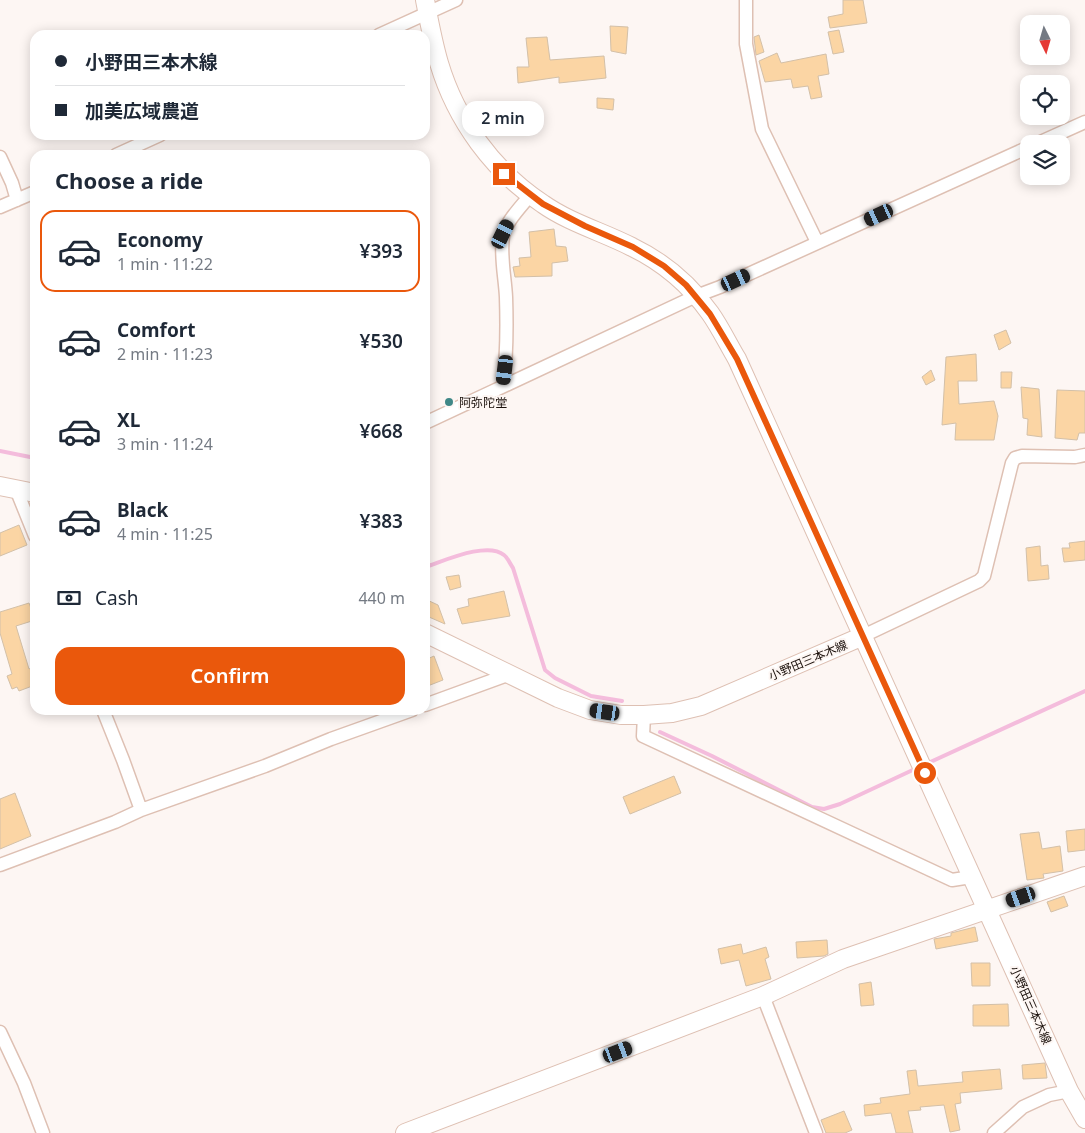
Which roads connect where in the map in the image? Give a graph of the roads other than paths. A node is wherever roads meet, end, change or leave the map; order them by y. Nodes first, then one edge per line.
1 (456, 0) edge
2 (746, 0) edge
3 (426, 6) edge
4 (387, 30) edge
5 (1085, 122) edge
6 (1056, 135) edge
7 (149, 140) edge
8 (127, 150) edge
9 (1020, 151) edge
10 (0, 157) edge
11 (30, 194) edge
12 (530, 194) junction
13 (16, 200) junction
14 (0, 207) edge
15 (817, 242) junction
16 (696, 296) junction
17 (503, 385) junction
18 (430, 421) edge
19 (1085, 455) edge
20 (8, 488) edge
21 (30, 492) edge
22 (30, 527) edge
23 (430, 635) edge
24 (863, 636) junction
25 (510, 674) junction
26 (430, 703) edge
27 (105, 715) edge
28 (398, 715) edge
29 (644, 715) junction
30 (140, 810) junction
31 (0, 865) edge
32 (1085, 876) edge
33 (971, 877) junction
34 (988, 909) junction
35 (763, 996) junction
36 (0, 1032) edge
37 (1069, 1091) junction
38 (1085, 1119) edge
39 (43, 1133) edge
40 (405, 1133) edge
41 (816, 1133) edge
42 (994, 1133) edge

1 - 3 street
2 - 15 street
3 - 4 street
3 - 12 street
5 - 6 street
7 - 8 street
9 - 15 street
10 - 13 street
11 - 13 street
12 - 16 street
12 - 17 street
13 - 14 street
15 - 16 street
16 - 17 street
16 - 24 street
17 - 18 street
19 - 24 street
20 - 21 street
20 - 22 street
23 - 25 street, 小野田三本木線
24 - 29 street, 小野田三本木線
24 - 33 street, 小野田三本木線
25 - 26 street
25 - 29 street, 小野田三本木線
27 - 30 street
28 - 30 street
29 - 33 street
30 - 31 street
32 - 34 street
33 - 34 street, 小野田三本木線
34 - 35 street
34 - 37 street, 小野田三本木線
35 - 40 street
35 - 41 street
36 - 39 street
37 - 38 street, 小野田三本木線
37 - 42 street

